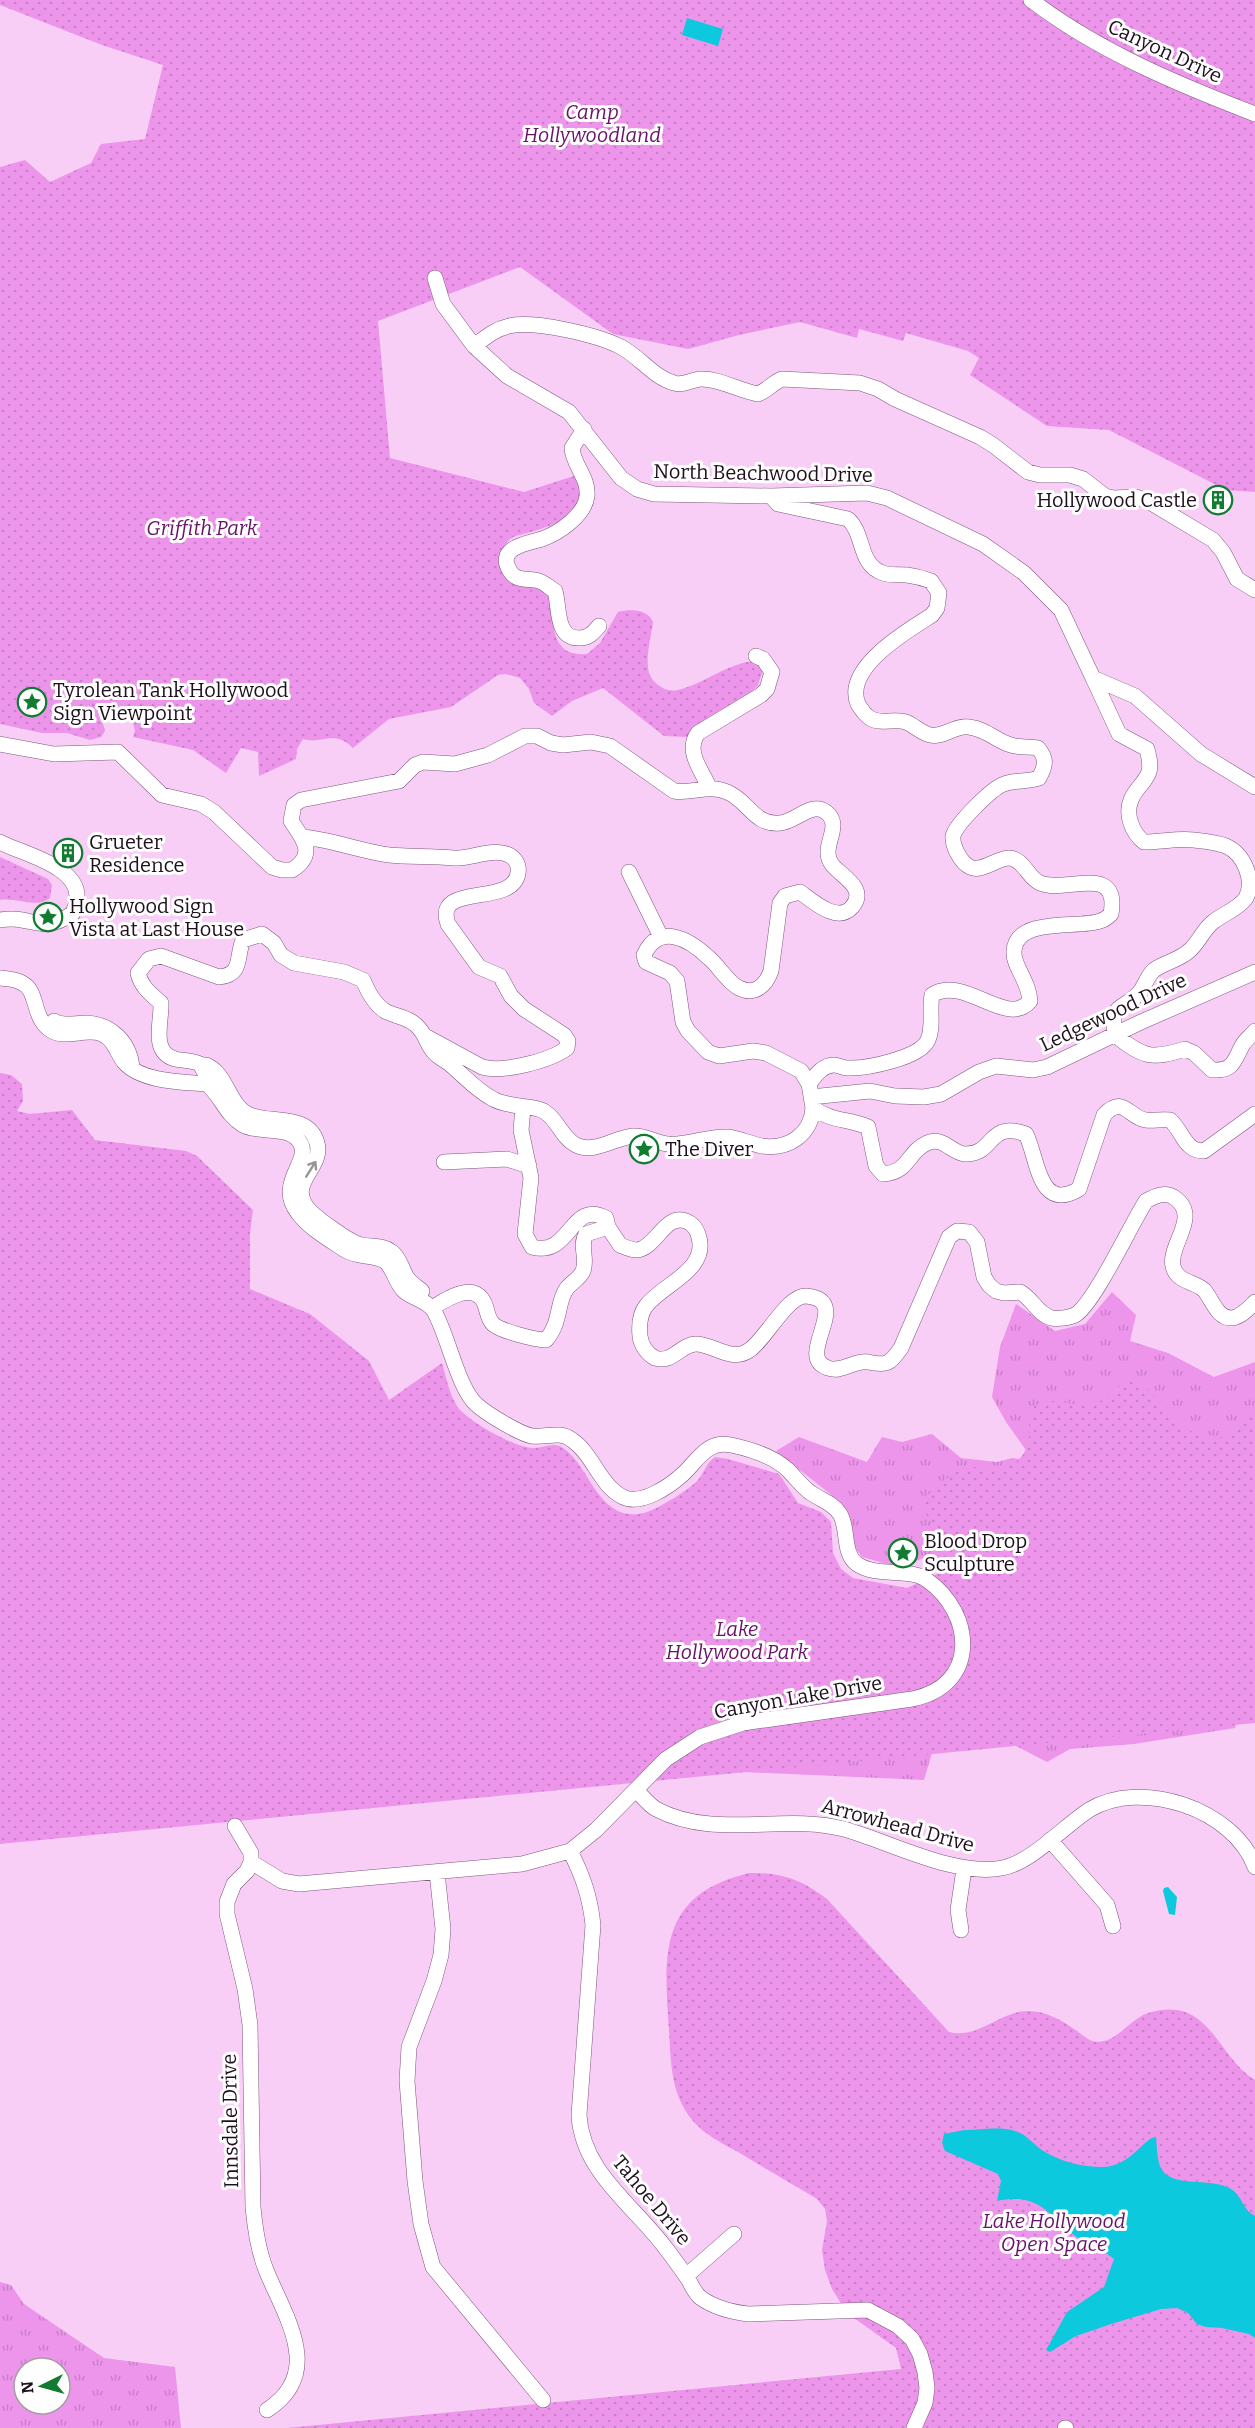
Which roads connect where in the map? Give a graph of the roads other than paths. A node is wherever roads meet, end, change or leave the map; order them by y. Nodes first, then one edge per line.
1 (1031, 0) edge
2 (1255, 114) edge
3 (435, 278) dead end
4 (474, 346) junction
5 (584, 429) junction
6 (771, 496) junction
7 (1255, 590) edge
8 (599, 627) dead end
9 (756, 656) dead end
10 (1093, 678) junction
11 (0, 744) edge
12 (710, 787) junction
13 (1255, 787) edge
14 (303, 837) junction
15 (0, 842) edge
16 (629, 872) dead end
17 (0, 920) edge
18 (662, 937) junction
19 (0, 969) edge
20 (1255, 972) edge
21 (0, 978) edge
22 (1255, 1031) edge
23 (1115, 1035) junction
24 (427, 1037) junction
25 (132, 1069) junction
26 (216, 1088) junction
27 (811, 1096) junction
28 (523, 1108) junction
29 (1255, 1114) edge
30 (444, 1162) dead end
31 (529, 1166) junction
32 (608, 1227) junction
33 (1255, 1302) edge
34 (430, 1306) junction
35 (636, 1790) junction
36 (235, 1826) dead end
37 (1050, 1840) junction
38 (570, 1851) junction
39 (251, 1862) junction
40 (1255, 1867) edge
41 (964, 1869) junction
42 (437, 1872) junction
43 (1113, 1926) dead end
44 (960, 1930) dead end
45 (734, 2234) dead end
46 (686, 2276) junction
47 (543, 2400) dead end
48 (267, 2410) dead end
49 (914, 2428) edge

1 - 2 street, Canyon Drive
3 - 4 street, North Beachwood Drive
4 - 5 street, North Beachwood Drive
4 - 7 street
5 - 6 street, North Beachwood Drive
5 - 8 street
6 - 10 street, North Beachwood Drive
6 - 27 street
9 - 12 street
10 - 13 street
10 - 23 street, North Beachwood Drive
11 - 14 street
12 - 14 street
12 - 18 street
14 - 24 street
15 - 17 street
16 - 18 street
18 - 27 street
19 - 25 street
20 - 23 street, Ledgewood Drive
21 - 25 street
22 - 23 street
23 - 27 street, Ledgewood Drive
24 - 26 street
24 - 28 street
25 - 26 street
26 - 34 street
27 - 28 street
27 - 29 street
28 - 31 street
30 - 31 street
31 - 32 street
32 - 33 street
32 - 34 street
34 - 35 street, Canyon Lake Drive
35 - 38 street, Canyon Lake Drive
35 - 41 street, Arrowhead Drive
36 - 39 street
37 - 40 street, Arrowhead Drive
37 - 41 street, Arrowhead Drive
37 - 43 street
38 - 42 street, Canyon Lake Drive
38 - 46 street, Tahoe Drive
39 - 42 street, Canyon Lake Drive
39 - 48 street, Innsdale Drive
41 - 44 street
42 - 47 street
45 - 46 street
46 - 49 street, Tahoe Drive

